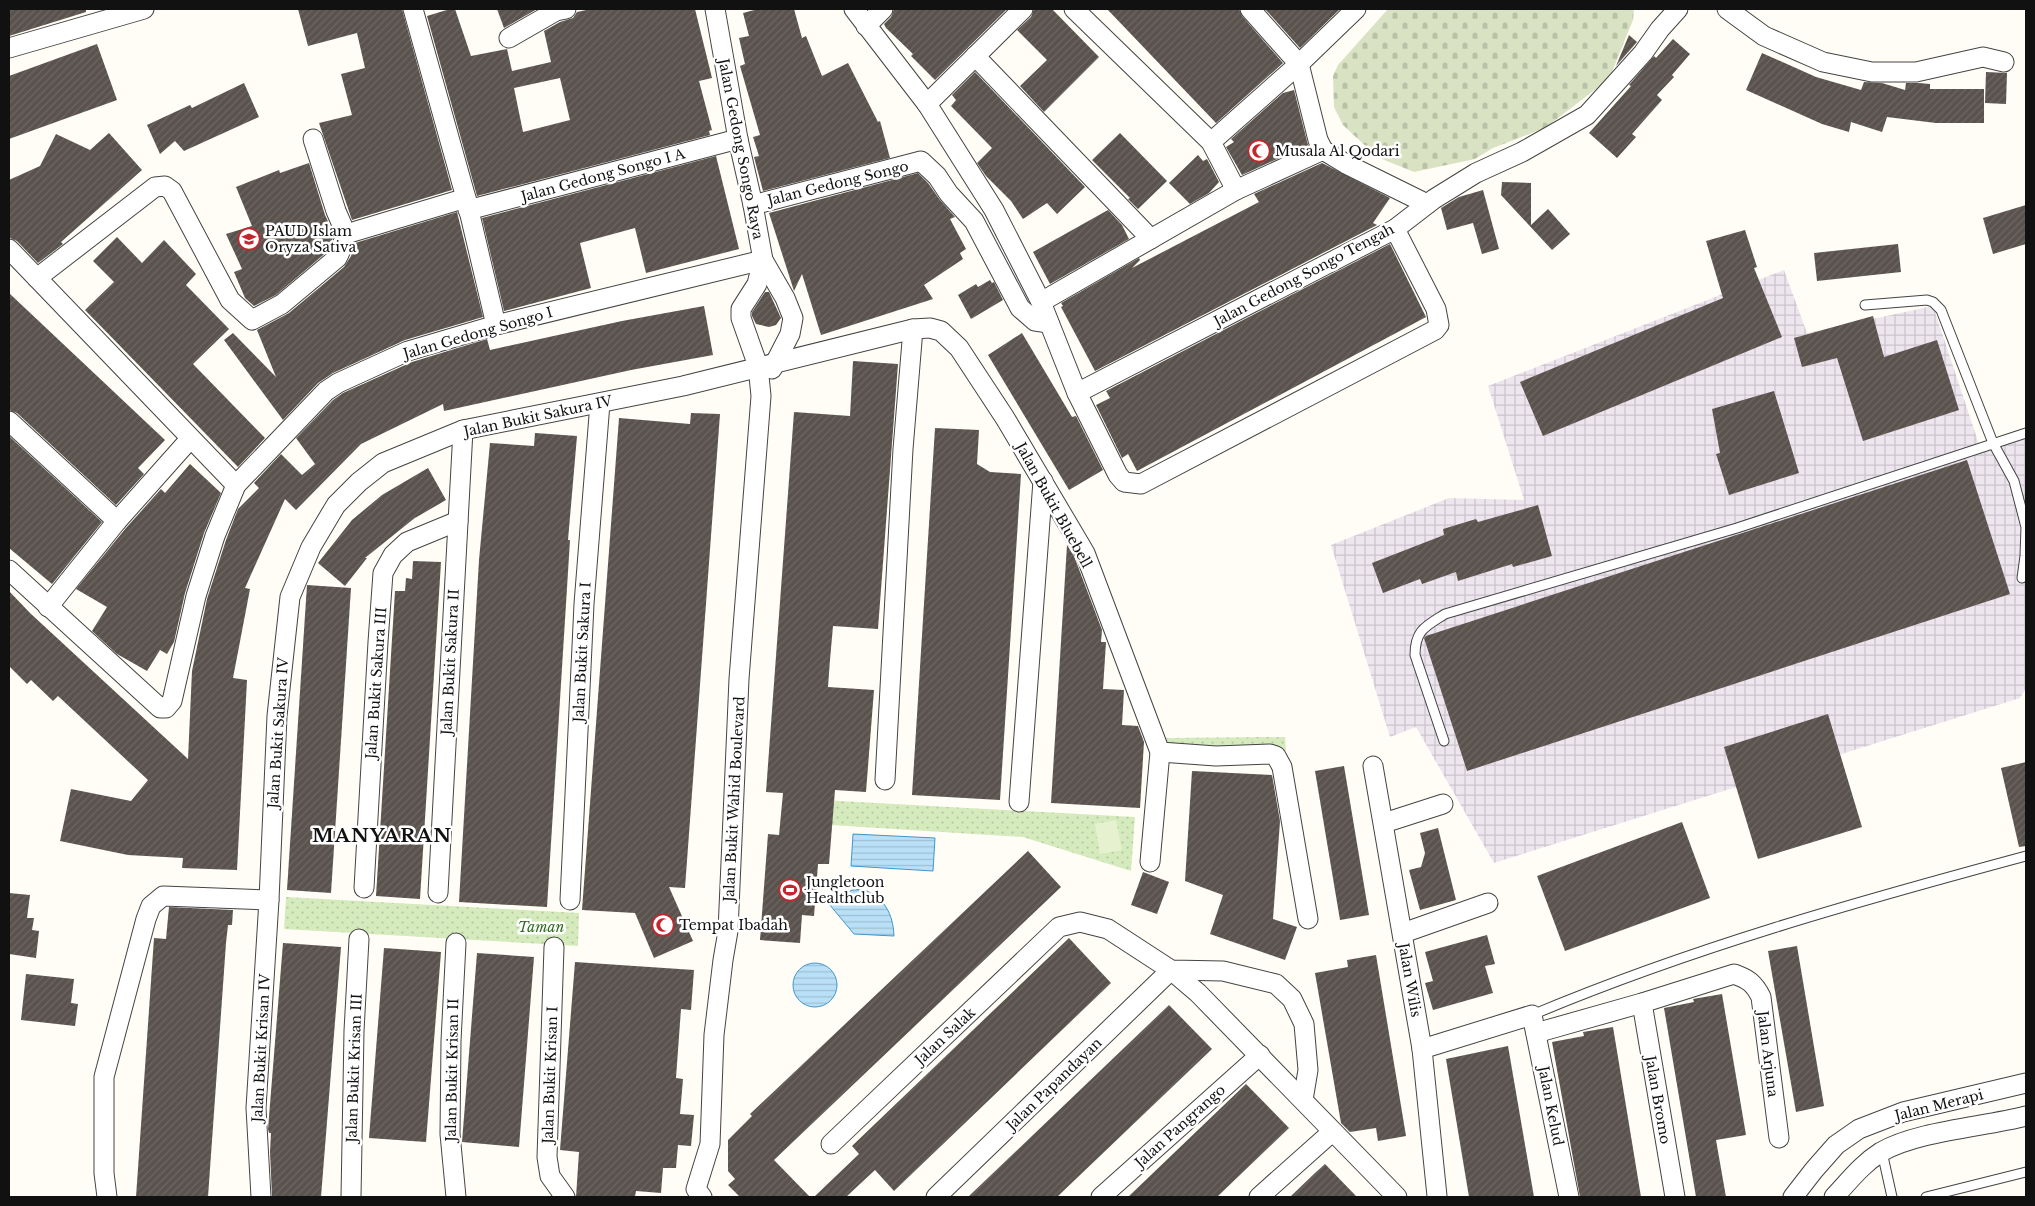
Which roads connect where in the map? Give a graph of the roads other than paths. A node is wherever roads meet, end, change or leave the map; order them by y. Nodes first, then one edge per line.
1 (144, 9) edge
2 (413, 9) edge
3 (715, 9) edge
4 (854, 9) edge
5 (883, 9) edge
6 (1023, 9) edge
7 (1074, 9) edge
8 (1250, 9) edge
9 (1356, 9) edge
10 (1678, 9) edge
11 (1728, 9) edge
12 (559, 10) edge
13 (866, 26) junction
14 (509, 38) dead end
15 (9, 48) edge
16 (975, 56) junction
17 (2004, 62) dead end
18 (1299, 64) junction
19 (927, 104) junction
20 (313, 139) dead end
21 (738, 139) junction
22 (1211, 142) junction
23 (1323, 150) junction
24 (1236, 190) junction
25 (467, 204) junction
26 (1427, 204) junction
27 (753, 205) junction
28 (1395, 229) junction
29 (346, 234) junction
30 (1151, 239) junction
31 (9, 249) edge
32 (763, 260) junction
33 (38, 278) junction
34 (1041, 302) junction
35 (1865, 305) dead end
36 (1049, 323) junction
37 (496, 326) junction
38 (913, 329) junction
39 (766, 365) junction
40 (1077, 393) junction
41 (600, 403) junction
42 (9, 421) edge
43 (463, 430) junction
44 (2026, 433) edge
45 (190, 439) junction
46 (1993, 443) junction
47 (1043, 481) junction
48 (236, 486) junction
49 (117, 521) junction
50 (458, 521) junction
51 (9, 570) edge
52 (2022, 578) dead end
53 (48, 607) junction
54 (1444, 741) dead end
55 (1160, 752) junction
56 (1373, 766) dead end
57 (885, 780) dead end
58 (1019, 802) dead end
59 (1443, 804) dead end
60 (1384, 823) junction
61 (2026, 856) edge
62 (1150, 862) dead end
63 (364, 888) dead end
64 (438, 893) dead end
65 (269, 900) junction
66 (570, 900) dead end
67 (1488, 903) dead end
68 (1308, 919) dead end
69 (1402, 933) junction
70 (359, 938) dead end
71 (456, 943) dead end
72 (554, 947) dead end
73 (1172, 970) junction
74 (1642, 1003) junction
75 (1532, 1015) junction
76 (1536, 1033) junction
77 (1422, 1049) junction
78 (1260, 1055) junction
79 (2026, 1083) edge
80 (1303, 1100) junction
81 (2026, 1116) edge
82 (1332, 1132) junction
83 (1779, 1138) dead end
84 (831, 1144) dead end
85 (1882, 1152) junction
86 (2026, 1172) edge
87 (695, 1194) edge
88 (1799, 1195) edge
89 (1437, 1196) dead end
90 (107, 1197) edge
91 (261, 1197) edge
92 (350, 1197) edge
93 (456, 1197) edge
94 (565, 1197) edge
95 (936, 1197) edge
96 (1100, 1197) edge
97 (1259, 1197) edge
98 (1397, 1197) edge
99 (1569, 1197) edge
100 (1675, 1197) edge
101 (1834, 1197) edge
102 (1892, 1197) edge
103 (1926, 1197) edge

1 - 15 street
2 - 25 street
3 - 21 street, Jalan Gedong Songo Raya
4 - 13 street
5 - 13 street
6 - 16 street
7 - 22 street
8 - 18 street
9 - 18 street
10 - 26 street, Jalan Gedong Songo Tengah
11 - 17 street
12 - 14 street
13 - 19 street
16 - 19 street
16 - 30 street
18 - 22 street
18 - 23 street
19 - 34 street
20 - 29 street
21 - 25 street, Jalan Gedong Songo I A
21 - 27 street, Jalan Gedong Songo Raya
22 - 24 street
23 - 24 street
23 - 26 street
24 - 30 street
25 - 29 street, Jalan Gedong Songo I A
25 - 37 street
26 - 28 street, Jalan Gedong Songo Tengah
27 - 32 street, Jalan Gedong Songo Raya
27 - 36 street, Jalan Gedong Songo
28 - 40 street, Jalan Gedong Songo Tengah
28 - 40 street
29 - 33 street
30 - 34 street
31 - 33 street
32 - 37 street, Jalan Gedong Songo I
32 - 39 street, Jalan Bukit Wahid Boulevard
32 - 39 street
33 - 45 street
34 - 36 street
35 - 46 lane
36 - 40 street
37 - 48 street, Jalan Gedong Songo I
38 - 39 street, Jalan Bukit Bluebell
38 - 47 street, Jalan Bukit Bluebell
38 - 57 street
39 - 41 street, Jalan Bukit Sakura IV
39 - 87 street, Jalan Bukit Wahid Boulevard
41 - 43 street, Jalan Bukit Sakura IV
41 - 66 street, Jalan Bukit Sakura I
42 - 49 street
43 - 50 street, Jalan Bukit Sakura II
43 - 65 street, Jalan Bukit Sakura IV
44 - 46 lane
45 - 48 street
45 - 49 street
46 - 52 lane
46 - 54 lane
47 - 55 street, Jalan Bukit Bluebell
47 - 58 street
48 - 53 street, Jalan Gedong Songo I
49 - 53 street
50 - 63 street, Jalan Bukit Sakura III
50 - 64 street, Jalan Bukit Sakura II
51 - 53 street
55 - 62 street, Jalan Bukit Bluebell
55 - 68 street
56 - 60 street, Jalan Wilis
59 - 60 street
60 - 69 street, Jalan Wilis
61 - 75 lane
65 - 90 street
65 - 91 street, Jalan Bukit Krisan IV
67 - 69 street
69 - 77 street, Jalan Wilis
70 - 92 street, Jalan Bukit Krisan III
71 - 93 street, Jalan Bukit Krisan II
72 - 94 street, Jalan Bukit Krisan I
73 - 78 street
73 - 80 street
73 - 84 street, Jalan Salak
73 - 95 street, Jalan Papandayan
74 - 76 street
74 - 83 street, Jalan Arjuna
74 - 100 street, Jalan Bromo
75 - 76 street, Jalan Kelud
75 - 77 street
76 - 99 street, Jalan Kelud
77 - 89 street, Jalan Wilis
78 - 80 street
78 - 96 street, Jalan Pangrango
79 - 88 street, Jalan Merapi
80 - 82 street
81 - 85 street, Jalan Merapi
82 - 97 street
82 - 98 street
85 - 101 street, Jalan Merapi
85 - 102 lane
86 - 103 lane

